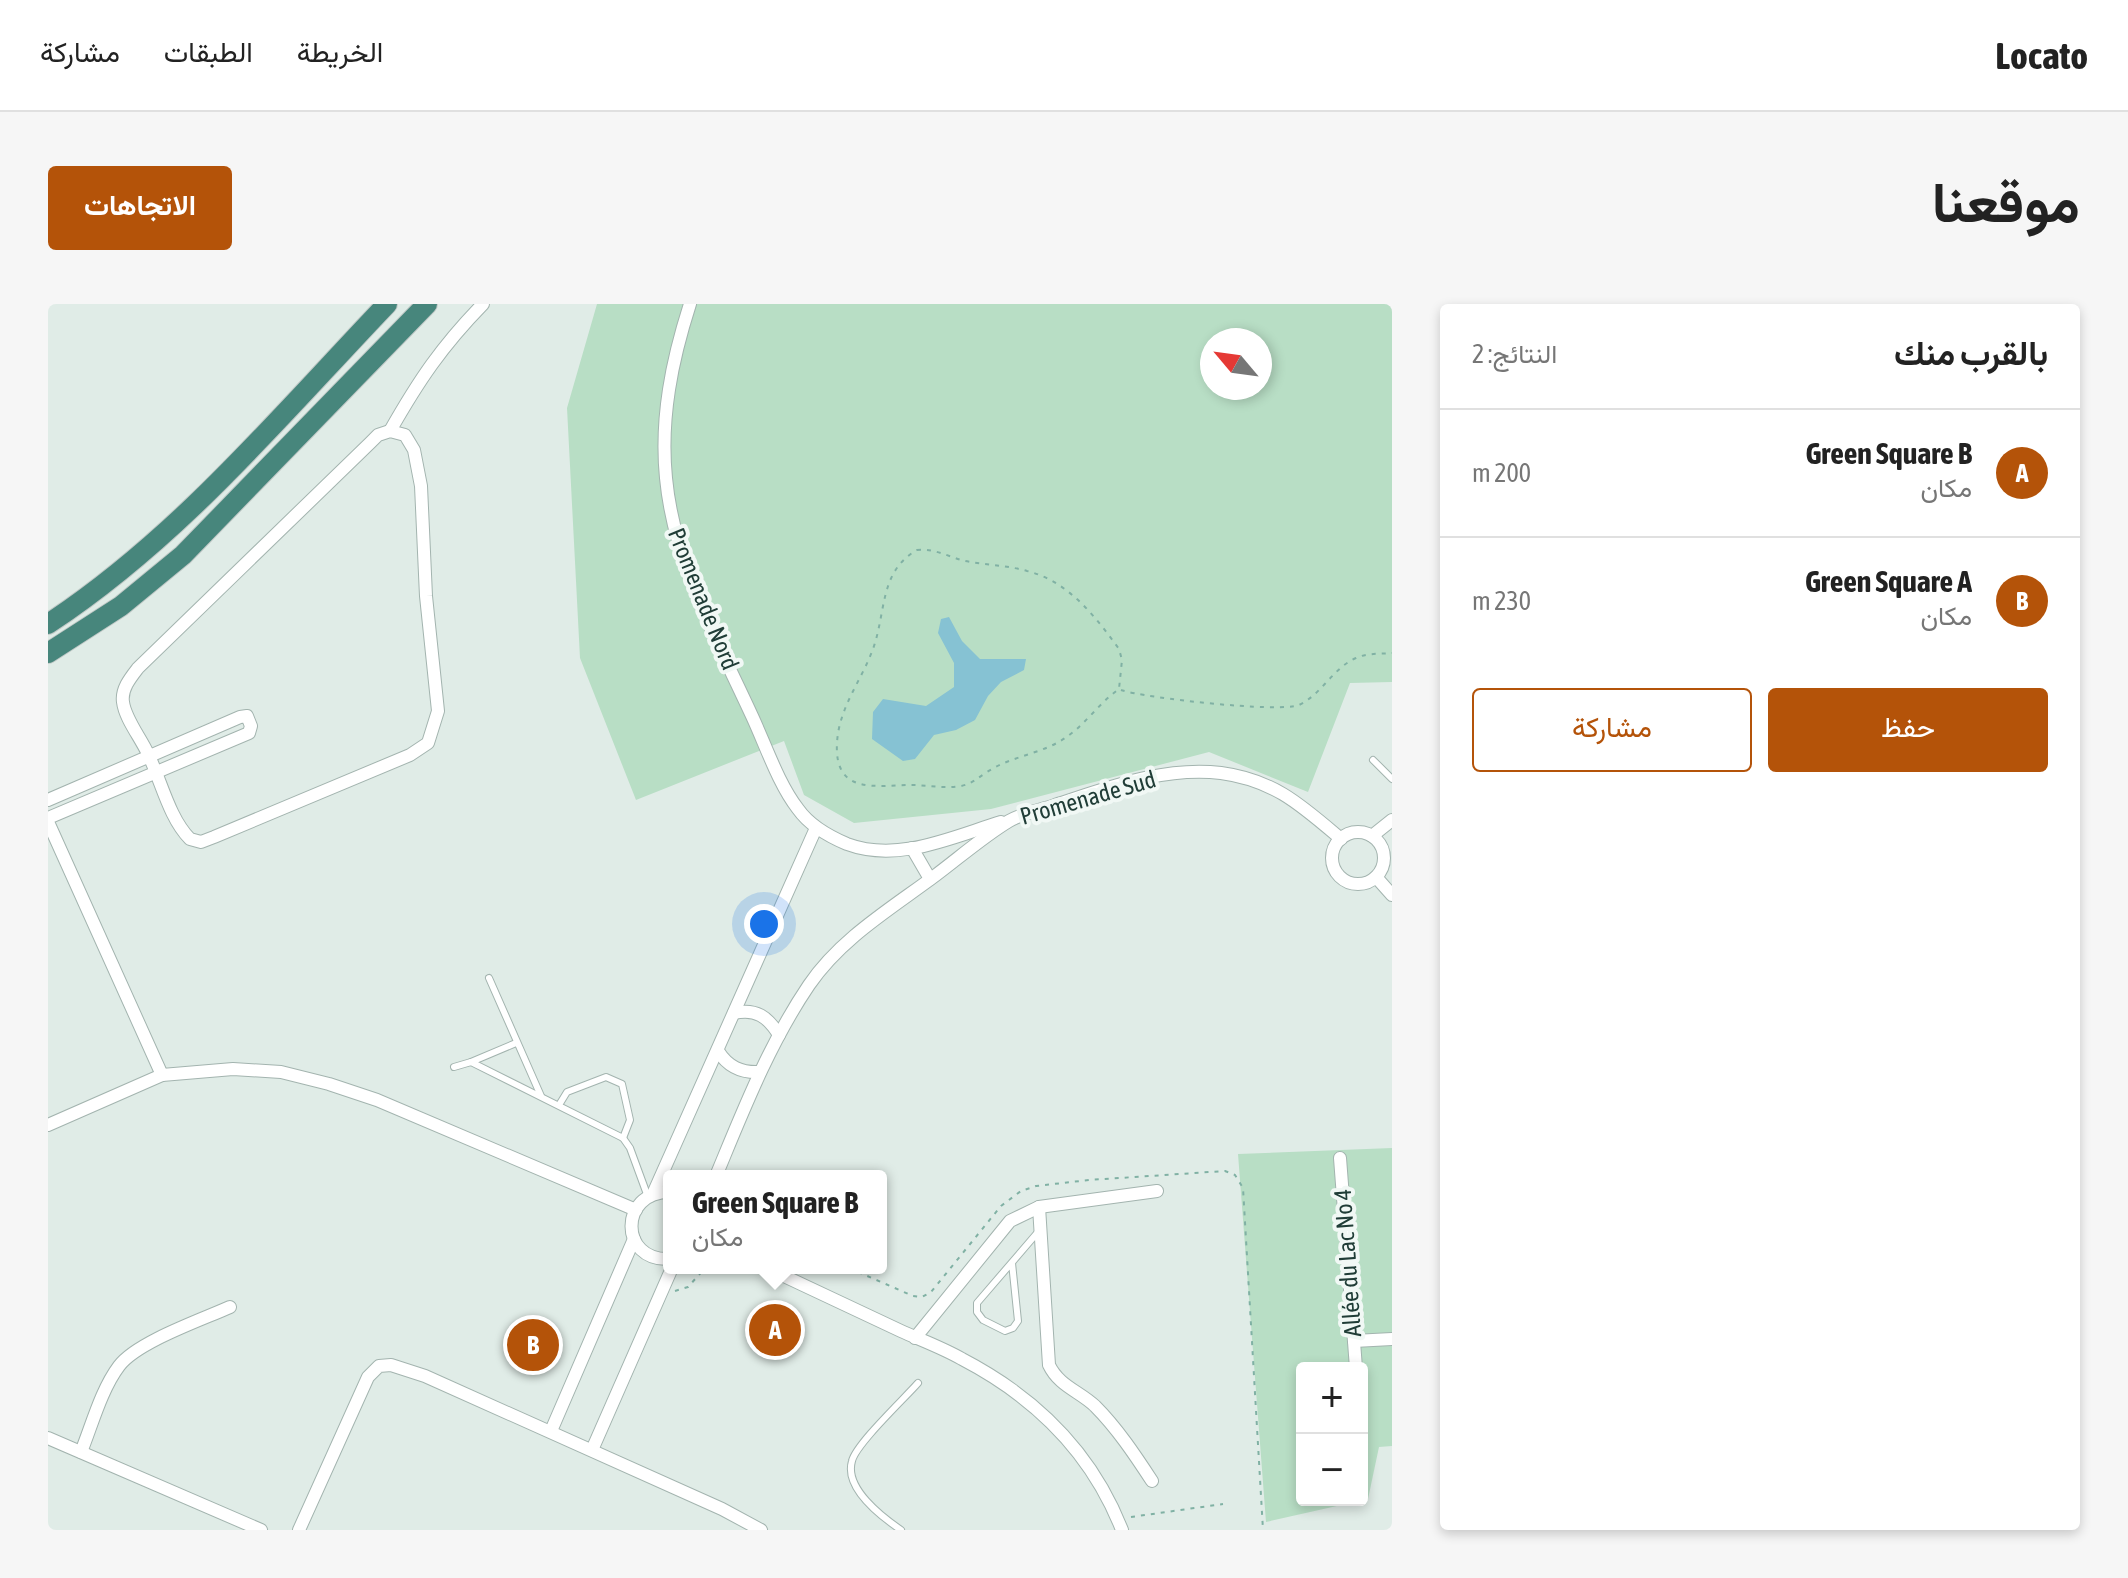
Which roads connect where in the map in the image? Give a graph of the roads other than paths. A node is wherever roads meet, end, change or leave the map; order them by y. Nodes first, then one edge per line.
1 (387, 304) edge
2 (483, 304) edge
3 (690, 304) edge
4 (422, 306) edge
5 (390, 431) junction
6 (48, 624) edge
7 (48, 653) edge
8 (150, 756) junction
9 (1373, 760) dead end
10 (156, 772) junction
11 (1392, 779) edge
12 (48, 800) edge
13 (1011, 819) junction
14 (48, 820) edge
15 (1392, 820) edge
16 (816, 828) junction
17 (1372, 836) junction
18 (1341, 839) junction
19 (912, 848) junction
20 (1388, 848) edge
21 (1376, 877) junction
22 (930, 879) junction
23 (1392, 895) edge
24 (489, 978) dead end
25 (734, 1013) junction
26 (779, 1035) junction
27 (516, 1043) junction
28 (718, 1051) junction
29 (471, 1062) junction
30 (454, 1067) dead end
31 (760, 1072) junction
32 (162, 1075) junction
33 (541, 1096) junction
34 (559, 1105) junction
35 (48, 1125) edge
36 (623, 1138) junction
37 (1340, 1158) dead end
38 (719, 1170) edge
39 (1157, 1191) dead end
40 (663, 1193) edge
41 (650, 1195) junction
42 (1039, 1207) junction
43 (636, 1210) junction
44 (1039, 1232) junction
45 (634, 1239) junction
46 (663, 1259) edge
47 (1012, 1263) junction
48 (669, 1274) edge
49 (780, 1274) edge
50 (230, 1307) dead end
51 (915, 1338) junction
52 (1392, 1339) edge
53 (1354, 1341) junction
54 (1356, 1362) edge
55 (918, 1383) dead end
56 (551, 1431) junction
57 (48, 1438) edge
58 (592, 1450) junction
59 (81, 1452) junction
60 (1152, 1481) dead end
61 (1120, 1524) edge
62 (261, 1530) edge
63 (299, 1530) edge
64 (761, 1530) edge
65 (901, 1530) edge

1 - 6 highway
2 - 5 street
3 - 16 street, Promenade Nord
4 - 7 highway
5 - 8 street
5 - 10 street
8 - 10 street
8 - 10 street
8 - 12 street
9 - 11 lane
10 - 14 street
13 - 18 street, Promenade Sud
13 - 19 street
13 - 22 street, Promenade Sud
14 - 32 street
15 - 17 street
16 - 19 street
16 - 25 street
17 - 18 street
17 - 20 street
18 - 21 street
19 - 22 street
20 - 21 street
21 - 23 street
22 - 26 street, Promenade Sud
24 - 27 lane
25 - 26 street
25 - 28 street
26 - 31 street
27 - 29 lane
27 - 33 lane
28 - 31 street
28 - 41 street
29 - 30 lane
29 - 33 lane
31 - 38 street
32 - 35 street
32 - 43 street
33 - 34 lane
34 - 36 lane
34 - 36 lane
36 - 41 lane
37 - 53 street, Allée du Lac No 4
39 - 42 street
40 - 41 street
41 - 43 street
42 - 44 street
42 - 51 street
43 - 45 street
44 - 47 lane
44 - 60 street
45 - 46 street
45 - 56 street
47 - 47 lane
48 - 58 street
49 - 51 street
50 - 59 street
51 - 61 street
52 - 53 street
53 - 54 street, Allée du Lac No 4
55 - 65 lane
56 - 58 street
56 - 63 street
57 - 59 street
58 - 64 street
59 - 62 street

